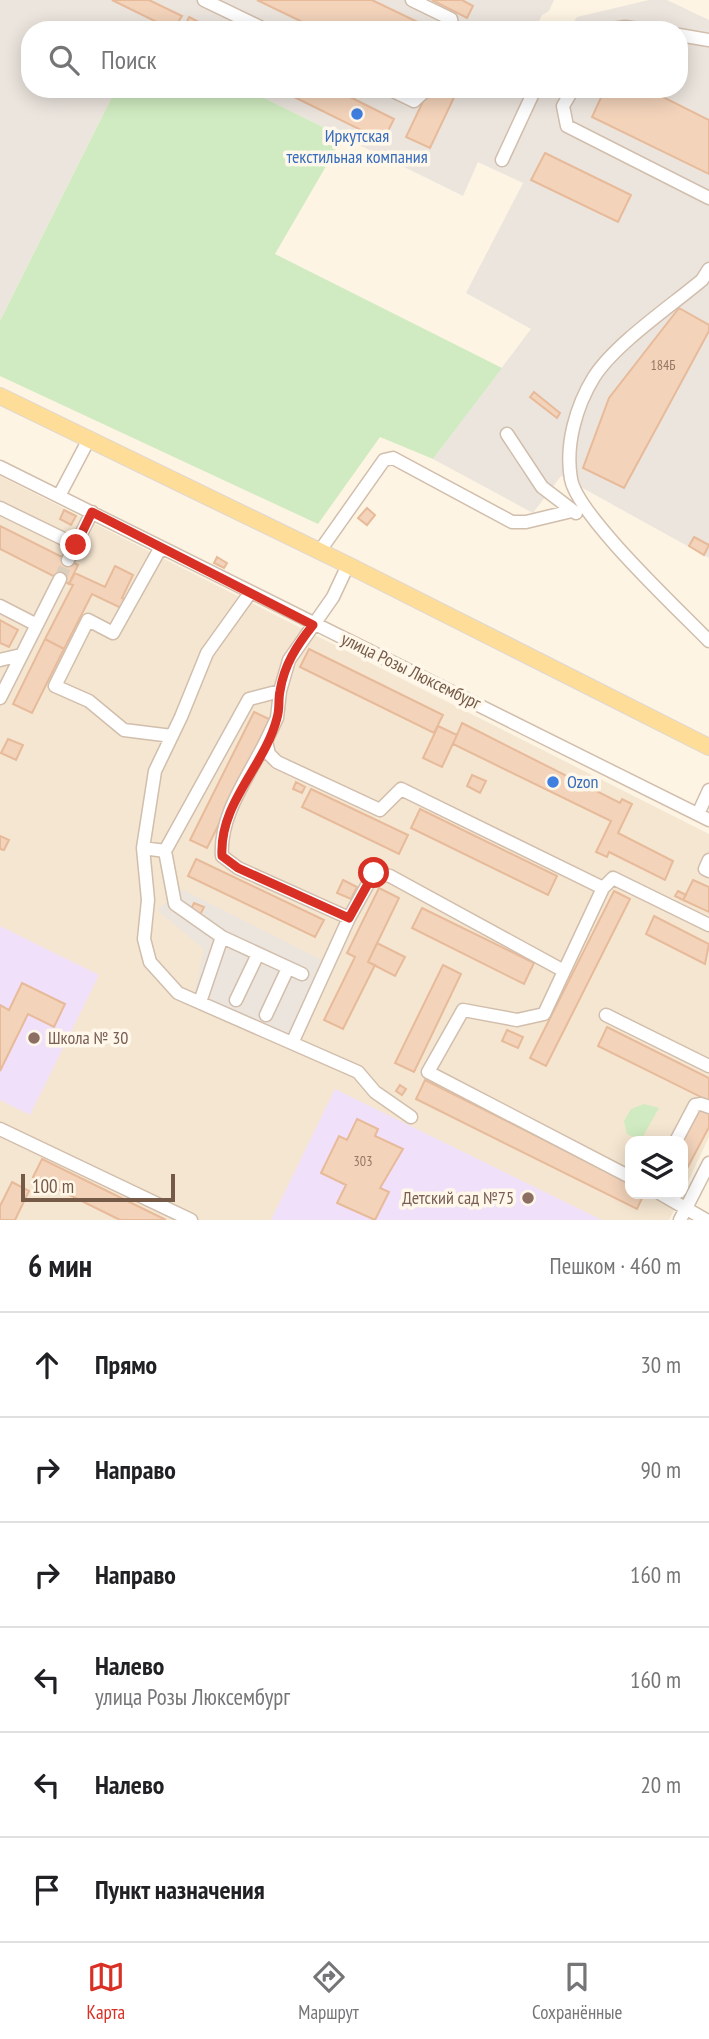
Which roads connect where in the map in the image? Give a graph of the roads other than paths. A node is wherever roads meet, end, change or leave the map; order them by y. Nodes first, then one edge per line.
1 (204, 0) edge
2 (412, 0) edge
3 (247, 21) edge
4 (451, 21) edge
5 (688, 36) edge
6 (709, 40) edge
7 (531, 98) edge
8 (568, 98) edge
9 (502, 160) dead end
10 (709, 198) edge
11 (709, 269) edge
12 (0, 396) edge
13 (507, 434) dead end
14 (89, 439) junction
15 (0, 467) edge
16 (59, 496) junction
17 (0, 508) edge
18 (572, 511) junction
19 (92, 512) junction
20 (600, 528) junction
21 (76, 545) junction
22 (161, 547) junction
23 (319, 552) junction
24 (68, 560) tunnel mouth
25 (348, 565) junction
26 (60, 579) tunnel mouth
27 (250, 593) junction
28 (0, 606) edge
29 (37, 625) junction
30 (313, 625) junction
31 (709, 641) edge
32 (21, 655) junction
33 (0, 660) edge
34 (279, 691) junction
35 (0, 698) edge
36 (172, 736) junction
37 (266, 741) junction
38 (709, 747) edge
39 (709, 790) edge
40 (704, 817) edge
41 (143, 848) junction
42 (165, 851) junction
43 (709, 860) edge
44 (709, 871) edge
45 (603, 888) junction
46 (349, 918) junction
47 (709, 925) edge
48 (222, 937) junction
49 (258, 954) junction
50 (288, 968) junction
51 (564, 971) junction
52 (302, 974) dead end
53 (236, 1000) dead end
54 (200, 1002) junction
55 (266, 1015) dead end
56 (606, 1015) dead end
57 (293, 1041) junction
58 (709, 1066) edge
59 (709, 1108) edge
60 (411, 1117) dead end
61 (0, 1129) edge
62 (679, 1136) edge
63 (709, 1163) edge
64 (625, 1174) edge
65 (666, 1199) edge
66 (683, 1214) edge
67 (191, 1220) edge
68 (705, 1220) edge

1 - 3 street
2 - 4 street
5 - 6 street
7 - 9 street
8 - 10 street
11 - 20 street
12 - 14 main road
13 - 18 street
14 - 16 street
14 - 23 main road
15 - 16 street, улица Розы Люксембург
16 - 19 street, улица Розы Люксембург
17 - 21 street
18 - 20 street
18 - 23 street
19 - 21 street
19 - 22 street, улица Розы Люксембург
20 - 31 street
21 - 24 street
22 - 27 street, улица Розы Люксембург
22 - 36 street
23 - 25 main road
25 - 30 street
25 - 38 main road
26 - 29 street
27 - 30 street, улица Розы Люксембург
27 - 36 street
28 - 29 street
29 - 32 street
30 - 34 street
30 - 40 street, улица Розы Люксембург
32 - 33 street
32 - 35 street
34 - 37 street
34 - 42 street
36 - 41 street
37 - 45 street
37 - 46 street
39 - 40 street
41 - 42 street
41 - 54 street
42 - 48 street
43 - 44 street
45 - 47 street
45 - 51 street
46 - 51 street
46 - 57 street
48 - 49 street
48 - 54 street
49 - 50 street
49 - 53 street
50 - 52 street
50 - 55 street
51 - 64 street
54 - 57 street
56 - 58 street
57 - 60 street
59 - 62 street
61 - 67 street
63 - 66 street
65 - 66 street
66 - 68 street

